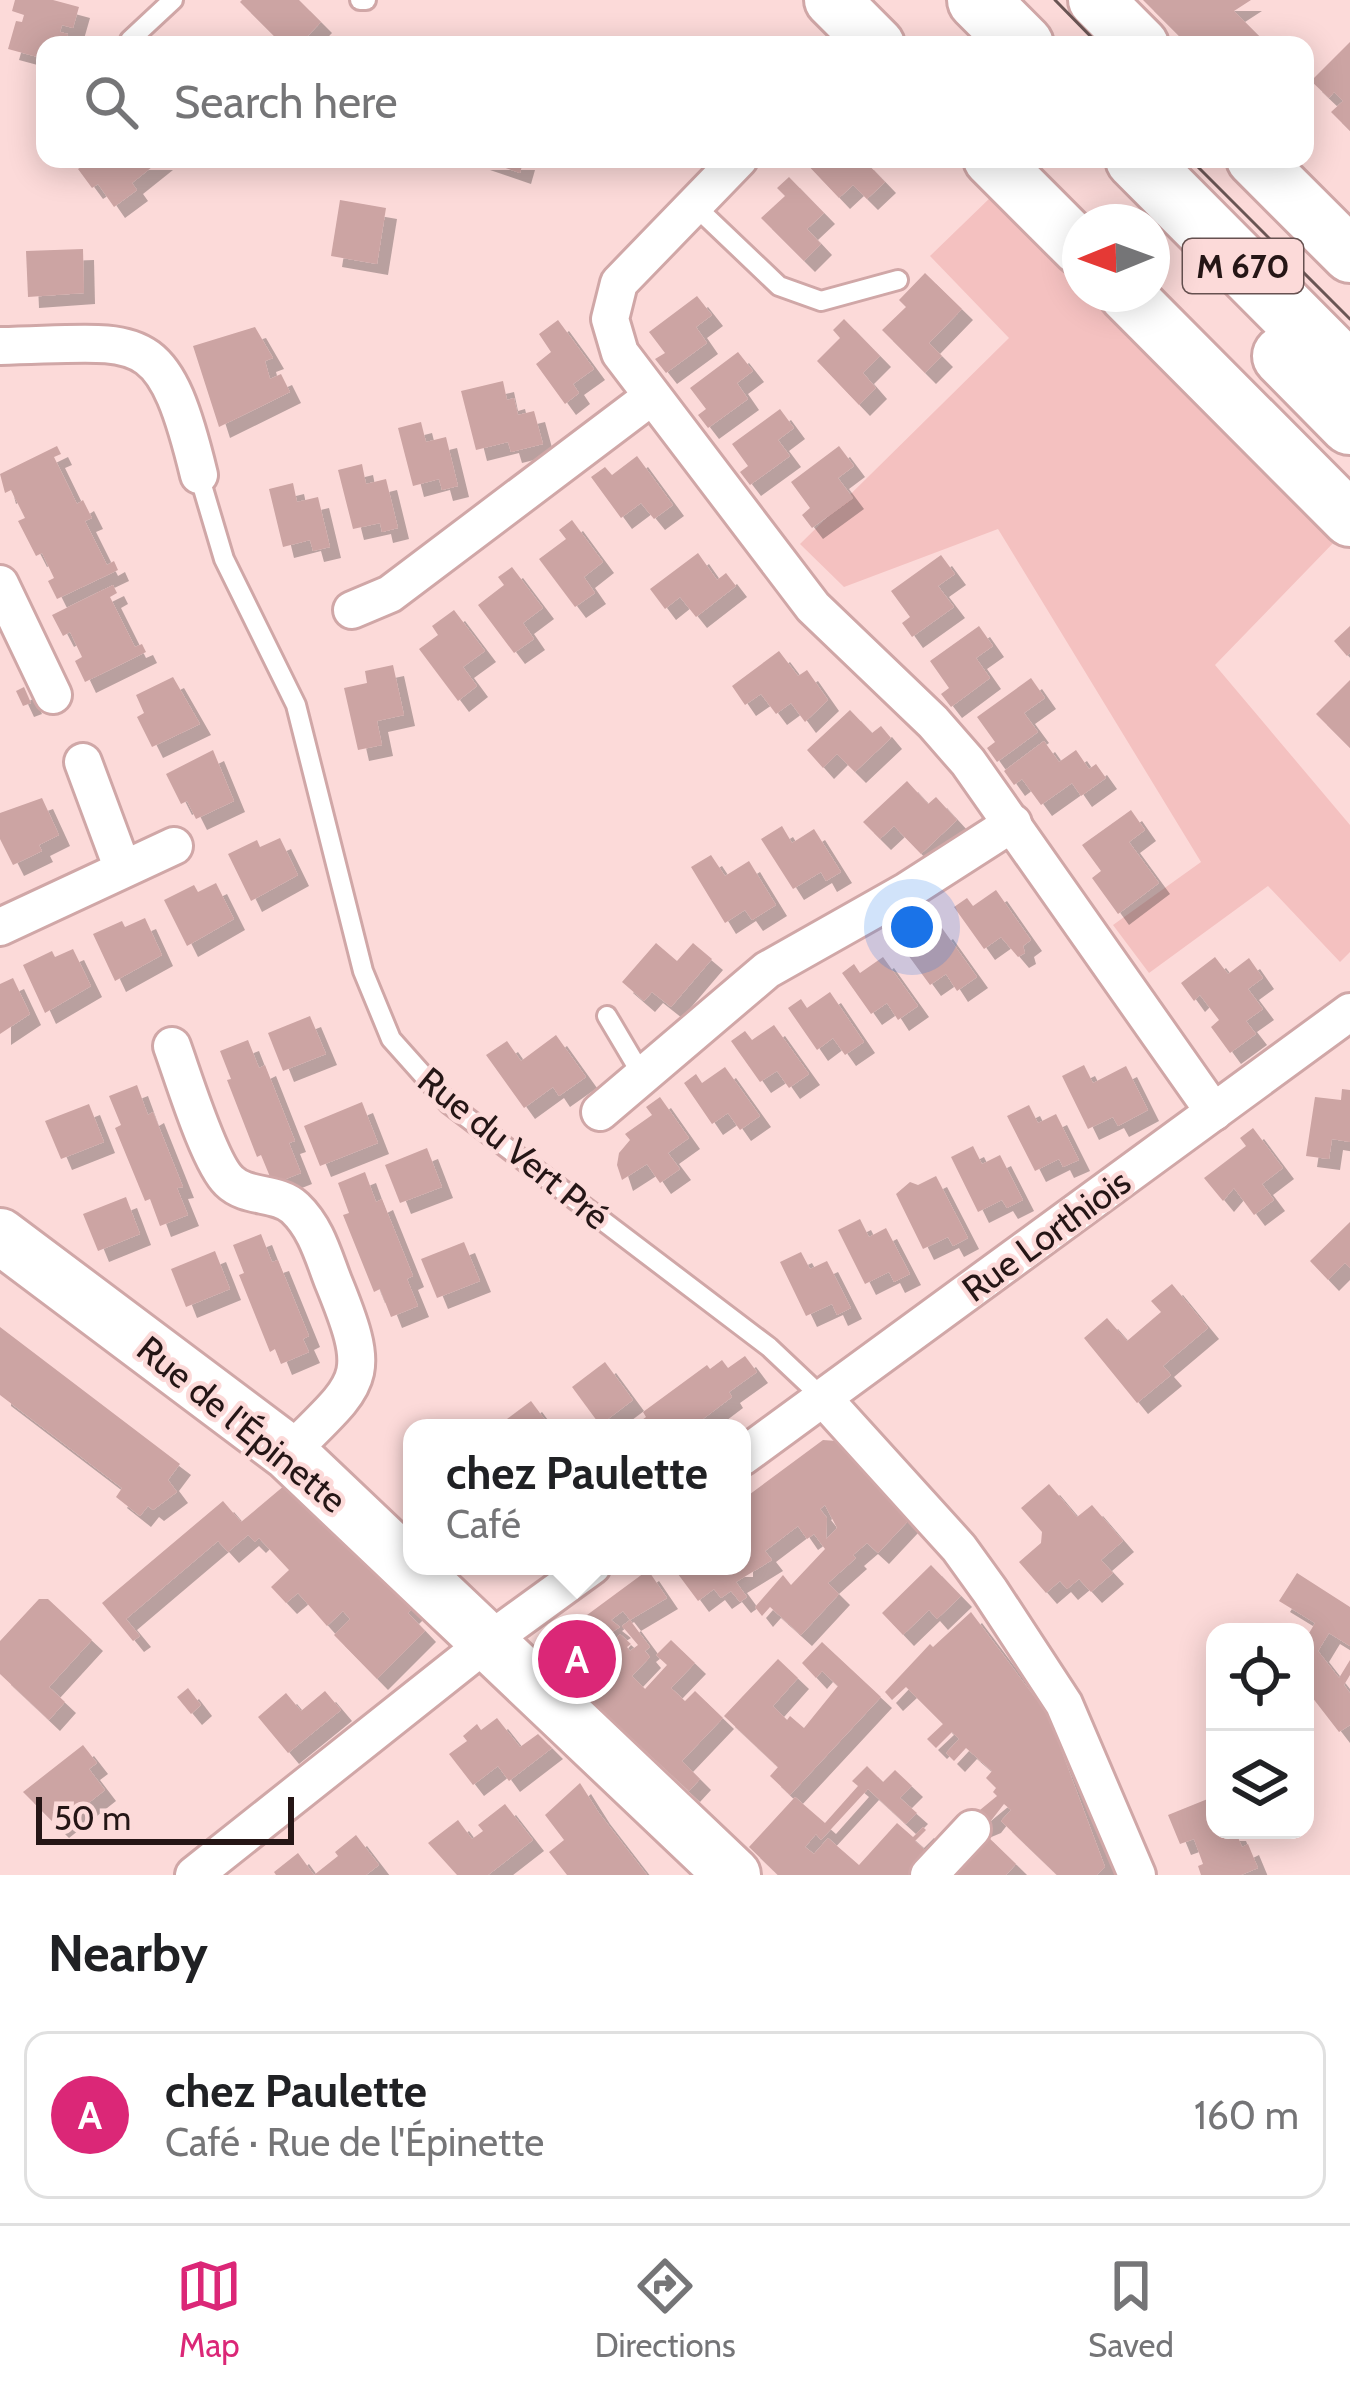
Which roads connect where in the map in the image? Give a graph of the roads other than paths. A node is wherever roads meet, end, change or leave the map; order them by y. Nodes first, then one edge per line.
1 (173, 0) edge
2 (930, 0) edge
3 (978, 0) edge
4 (1096, 0) edge
5 (134, 36) edge
6 (965, 36) edge
7 (1014, 36) edge
8 (1132, 36) edge
9 (731, 168) edge
10 (1000, 168) edge
11 (1097, 168) edge
12 (1145, 168) edge
13 (1263, 168) edge
14 (1132, 204) edge
15 (694, 205) junction
16 (1062, 230) edge
17 (1170, 242) edge
18 (1350, 255) edge
19 (898, 280) dead end
20 (1144, 312) edge
21 (0, 346) edge
22 (1350, 374) edge
23 (651, 397) junction
24 (1350, 424) edge
25 (199, 475) joint
26 (1350, 519) edge
27 (0, 584) edge
28 (352, 610) dead end
29 (53, 694) dead end
30 (83, 762) dead end
31 (1012, 823) junction
32 (174, 845) dead end
33 (122, 867) junction
34 (0, 927) edge
35 (1349, 1014) edge
36 (607, 1016) dead end
37 (172, 1046) dead end
38 (642, 1075) junction
39 (600, 1112) dead end
40 (1214, 1112) junction
41 (0, 1236) edge
42 (823, 1398) junction
43 (751, 1450) edge
44 (290, 1453) junction
45 (403, 1559) edge
46 (420, 1575) edge
47 (580, 1575) edge
48 (490, 1640) junction
49 (972, 1829) dead end
50 (194, 1875) edge
51 (733, 1875) edge
52 (929, 1875) edge
53 (1137, 1875) edge

1 - 5 lane
2 - 6 main road
3 - 7 main road
4 - 8 street
9 - 15 street
10 - 16 street
11 - 14 main road, M 670
12 - 22 main road, M 670
13 - 18 street
15 - 19 lane
15 - 23 street
17 - 24 main road, M 670
20 - 26 street
21 - 25 street, Rue du Vert Pré
23 - 28 street
23 - 31 street
25 - 42 lane, Rue du Vert Pré
27 - 29 street
30 - 33 street
31 - 38 street
31 - 40 street
32 - 33 street
33 - 34 street
35 - 40 street, Rue Lorthiois
36 - 38 lane
37 - 44 street
38 - 39 street
40 - 42 street, Rue Lorthiois
41 - 44 street, Rue de l'Épinette
42 - 43 street, Rue Lorthiois
42 - 53 street, Rue du Vert Pré
44 - 45 street, Rue de l'Épinette
46 - 48 street, Rue de l'Épinette
47 - 48 street
48 - 50 street
48 - 51 street, Rue de l'Épinette
49 - 52 street

